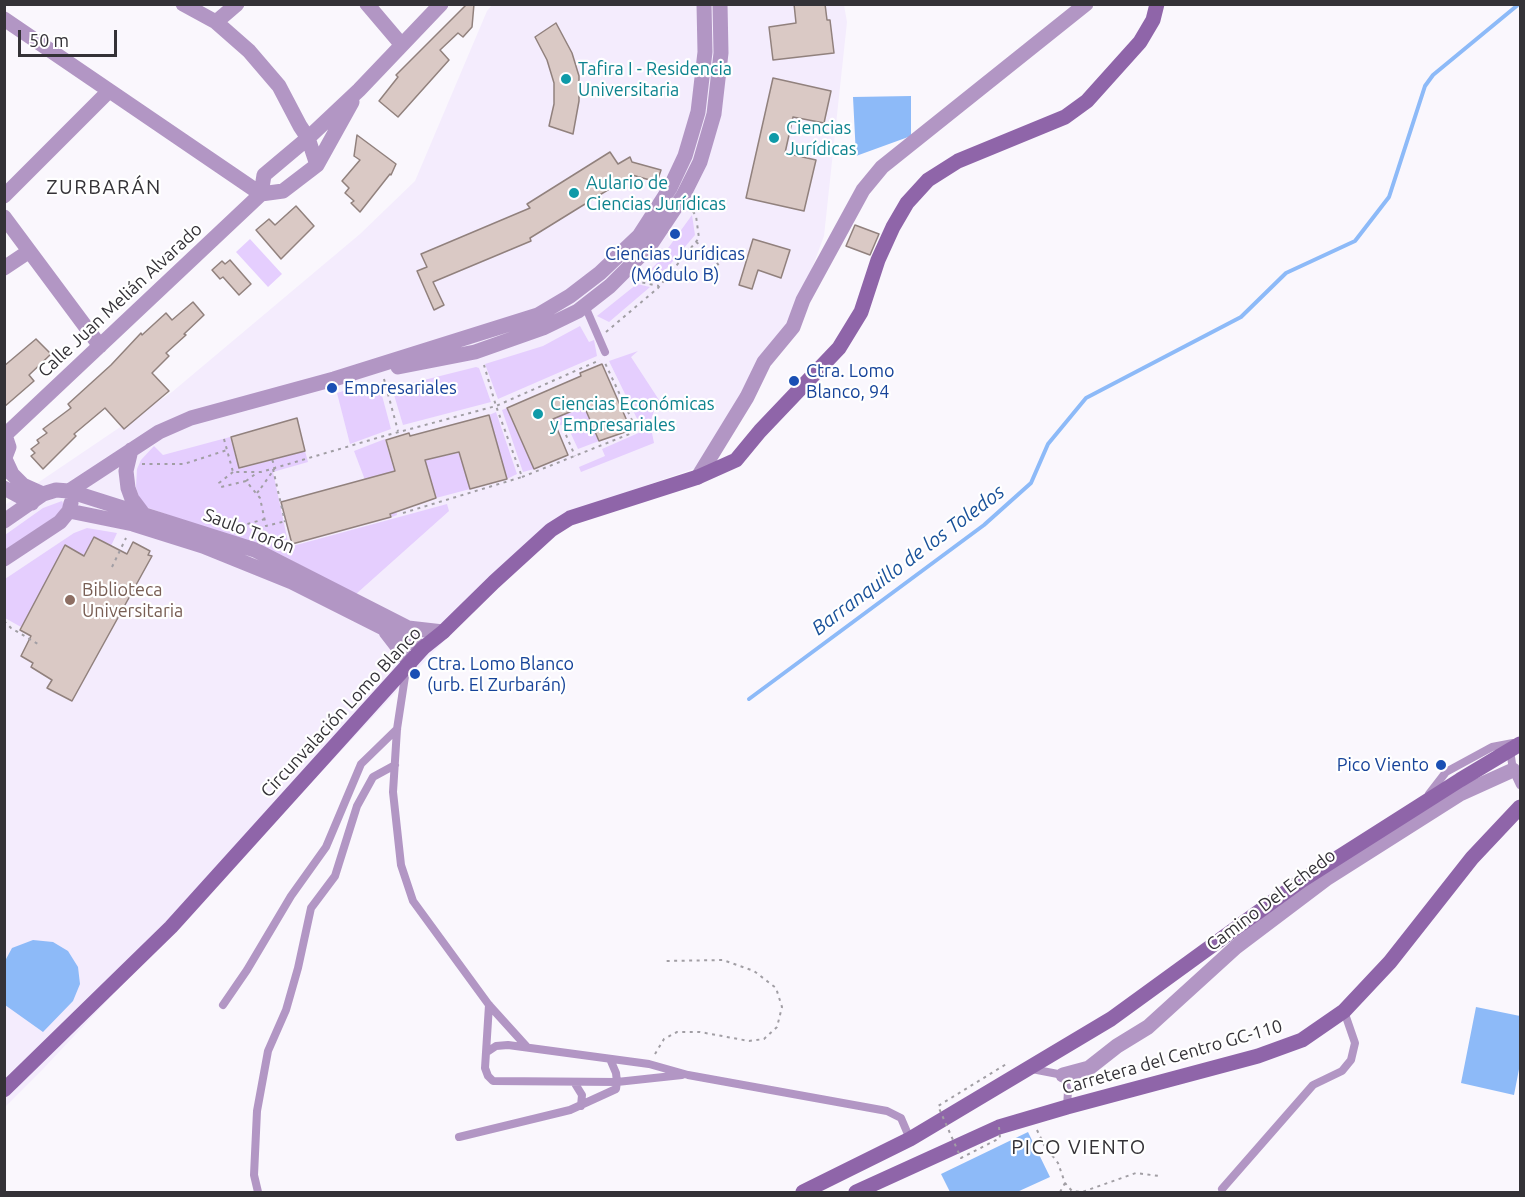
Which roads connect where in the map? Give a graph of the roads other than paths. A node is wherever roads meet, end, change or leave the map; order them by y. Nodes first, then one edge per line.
1 (183, 4) edge
2 (237, 4) edge
3 (367, 4) edge
4 (441, 4) edge
5 (704, 4) edge
6 (720, 4) edge
7 (1086, 4) edge
8 (1157, 4) edge
9 (4, 19) edge
10 (216, 22) junction
11 (401, 44) junction
12 (359, 90) junction
13 (110, 91) junction
14 (308, 138) junction
15 (317, 165) junction
16 (261, 194) junction
17 (4, 196) edge
18 (4, 218) edge
19 (28, 252) junction
20 (4, 268) edge
21 (585, 306) junction
22 (100, 346) junction
23 (603, 349) road end
24 (334, 379) junction
25 (4, 435) edge
26 (131, 450) junction
27 (5, 459) edge
28 (698, 477) junction
29 (4, 488) edge
30 (69, 491) junction
31 (38, 498) junction
32 (69, 511) junction
33 (138, 520) junction
34 (4, 521) edge
35 (4, 559) edge
36 (382, 628) junction
37 (443, 632) junction
38 (423, 648) junction
39 (408, 666) junction
40 (397, 729) junction
41 (1517, 745) edge
42 (395, 765) junction
43 (1513, 770) junction
44 (1521, 785) edge
45 (1521, 807) edge
46 (224, 1005) dead end
47 (489, 1005) junction
48 (1344, 1011) junction
49 (528, 1048) junction
50 (487, 1052) junction
51 (610, 1059) junction
52 (1028, 1068) junction
53 (687, 1075) junction
54 (1063, 1075) junction
55 (574, 1082) junction
56 (617, 1082) junction
57 (4, 1090) edge
58 (581, 1106) junction
59 (1066, 1107) junction
60 (459, 1137) dead end
61 (910, 1138) junction
62 (1222, 1189) dead end
63 (258, 1192) edge
64 (803, 1192) edge
65 (856, 1192) edge

1 - 10 street
2 - 10 street
3 - 11 street
4 - 11 street, Calle Juan Melián Alvarado
5 - 24 street
6 - 21 street
7 - 28 street
8 - 28 main road, Circunvalación Lomo Blanco
9 - 13 street
10 - 14 street
11 - 12 street, Calle Juan Melián Alvarado
12 - 14 street, Calle Juan Melián Alvarado
12 - 15 street, Calle Juan Melián Alvarado
13 - 16 street
13 - 17 street
14 - 15 street
14 - 16 street, Calle Juan Melián Alvarado
15 - 16 street, Calle Juan Melián Alvarado
16 - 22 street, Calle Juan Melián Alvarado
18 - 19 street
19 - 20 street
19 - 22 street
21 - 23 lane
21 - 24 street
22 - 25 street, Calle Juan Melián Alvarado
24 - 26 street
25 - 27 street
26 - 30 street
26 - 33 street
27 - 31 street
28 - 37 main road, Circunvalación Lomo Blanco
29 - 31 street
30 - 31 street
30 - 32 street
30 - 33 street, Saulo Torón
31 - 34 street
32 - 33 street, Saulo Torón
32 - 35 street
33 - 36 street, Saulo Torón
33 - 37 street, Saulo Torón
36 - 38 street, Saulo Torón
36 - 39 street
37 - 38 main road, Circunvalación Lomo Blanco
38 - 39 main road, Circunvalación Lomo Blanco
39 - 40 lane
39 - 57 main road, Circunvalación Lomo Blanco
40 - 42 lane
40 - 46 lane
41 - 43 lane
41 - 52 main road, Carretera del Centro GC-110
42 - 47 lane
42 - 63 lane
43 - 44 lane
43 - 54 street, Camino Del Echedo
45 - 48 main road, Carretera del Centro GC-110
47 - 49 lane
47 - 50 lane
48 - 59 main road, Carretera del Centro GC-110
48 - 62 lane
49 - 50 lane
49 - 51 lane
50 - 55 lane
51 - 53 lane
51 - 56 lane
52 - 54 lane
52 - 61 main road, Carretera del Centro GC-110
53 - 56 lane
53 - 61 lane
54 - 59 lane
55 - 56 lane
55 - 58 lane
56 - 58 lane
58 - 60 lane
59 - 65 main road, Carretera del Centro GC-110
61 - 64 main road, Carretera del Centro GC-110

